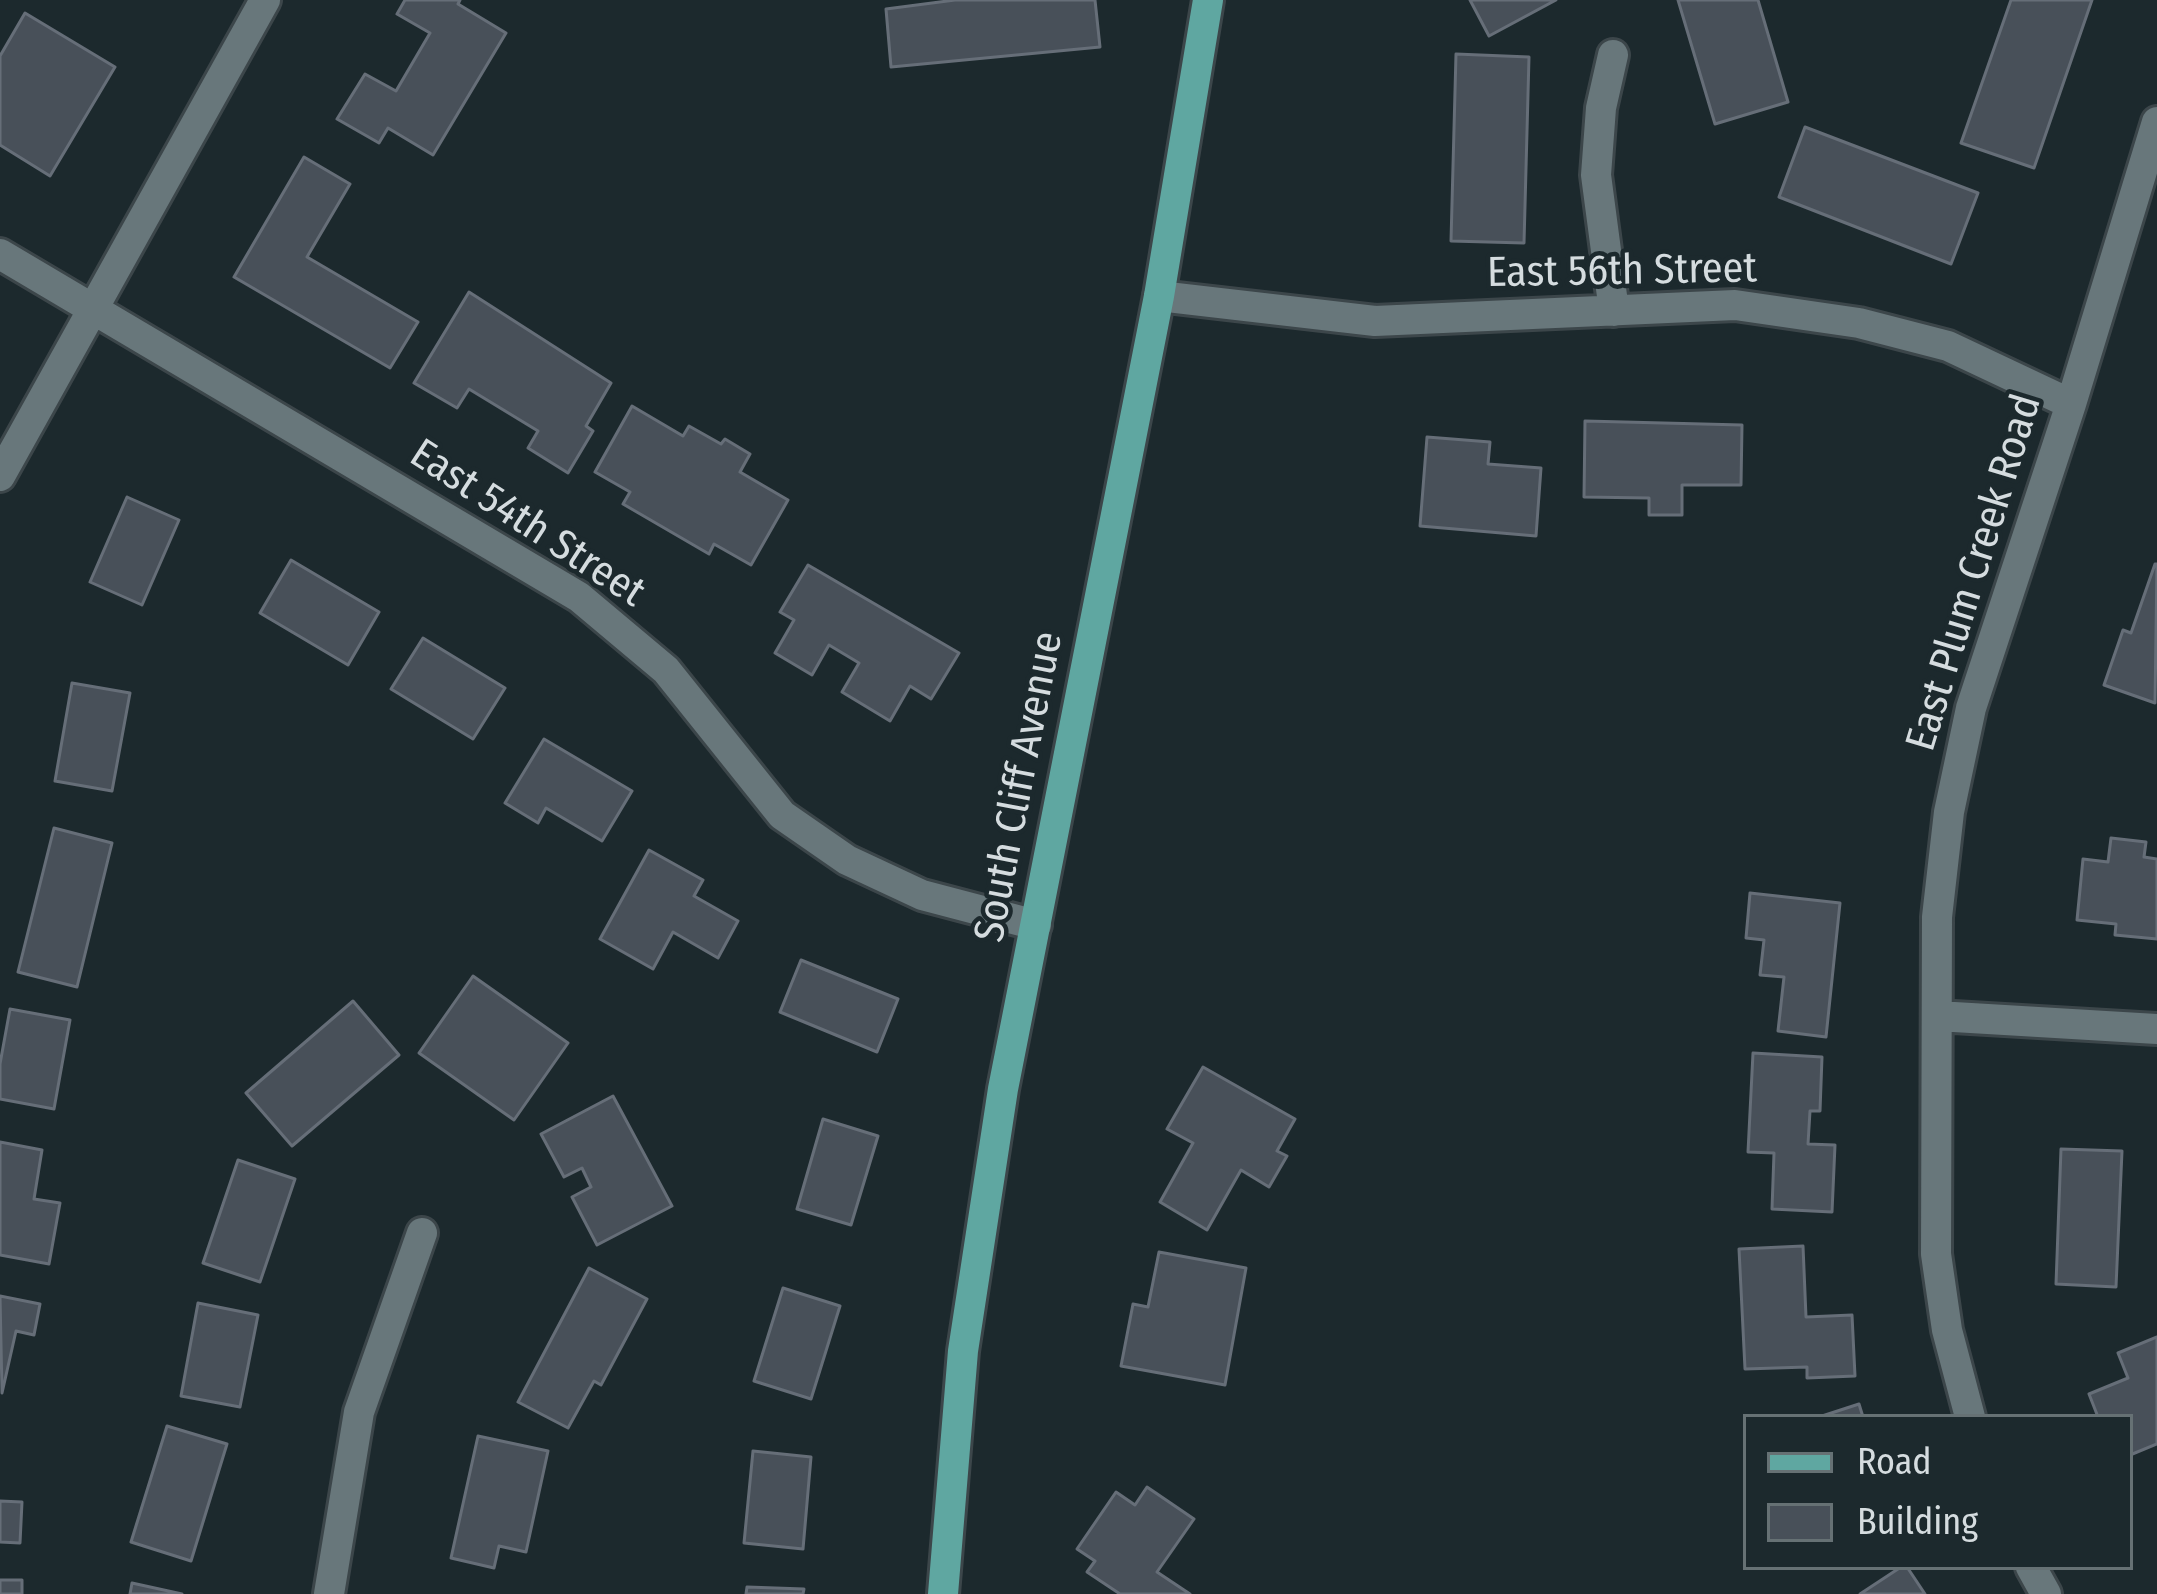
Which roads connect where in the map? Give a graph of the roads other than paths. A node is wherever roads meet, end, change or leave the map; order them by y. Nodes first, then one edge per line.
1 (266, 0) edge
2 (1208, 0) edge
3 (1613, 55) dead end
4 (2157, 122) edge
5 (0, 254) edge
6 (1159, 296) junction
7 (91, 307) junction
8 (1614, 311) junction
9 (2071, 404) junction
10 (0, 476) edge
11 (1036, 925) junction
12 (1937, 1016) junction
13 (2157, 1029) edge
14 (422, 1233) dead end
15 (1969, 1414) edge
16 (329, 1594) edge
17 (944, 1594) edge

1 - 7 street
2 - 6 main road, South Cliff Avenue
3 - 8 street
4 - 9 street, East Plum Creek Road
5 - 7 street, East 54th Street
6 - 8 street, East 56th Street
6 - 11 main road, South Cliff Avenue
7 - 10 street
7 - 11 street, East 54th Street
8 - 9 street, East 56th Street
9 - 12 street, East Plum Creek Road
11 - 17 main road, South Cliff Avenue
12 - 13 street
12 - 15 street, East Plum Creek Road
14 - 16 street

